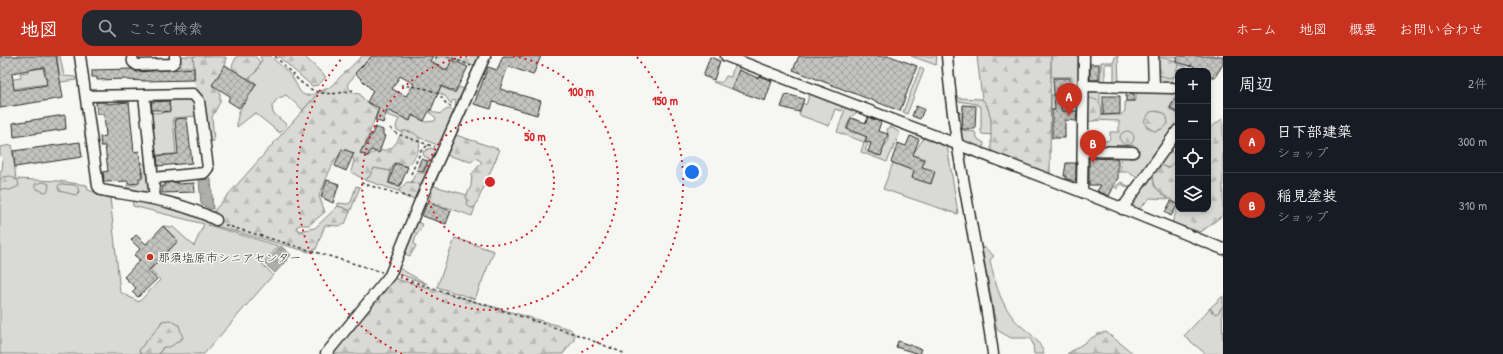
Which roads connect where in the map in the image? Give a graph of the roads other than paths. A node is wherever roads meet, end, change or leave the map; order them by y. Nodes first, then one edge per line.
1 (80, 56) edge
2 (132, 56) edge
3 (175, 56) edge
4 (485, 56) edge
5 (726, 56) edge
6 (947, 56) edge
7 (1084, 56) edge
8 (1153, 56) edge
9 (1084, 86) junction
10 (1154, 87) junction
11 (1173, 88) dead end
12 (144, 95) junction
13 (86, 96) junction
14 (1175, 134) edge
15 (957, 145) junction
16 (1083, 152) junction
17 (1133, 152) dead end
18 (153, 178) junction
19 (1082, 192) junction
20 (155, 199) junction
21 (1122, 209) junction
22 (216, 220) road end
23 (1223, 249) edge
24 (326, 354) edge
25 (993, 354) edge

1 - 13 street
2 - 3 street
4 - 24 street
5 - 15 street
6 - 15 street
7 - 9 street
8 - 10 street
9 - 10 street
9 - 16 street
10 - 11 street
12 - 13 street
12 - 18 street
12 - 18 street
13 - 20 street
14 - 21 street
15 - 19 street
15 - 25 street
16 - 17 street
16 - 19 street
18 - 20 street
19 - 21 street
20 - 22 street
21 - 23 street

